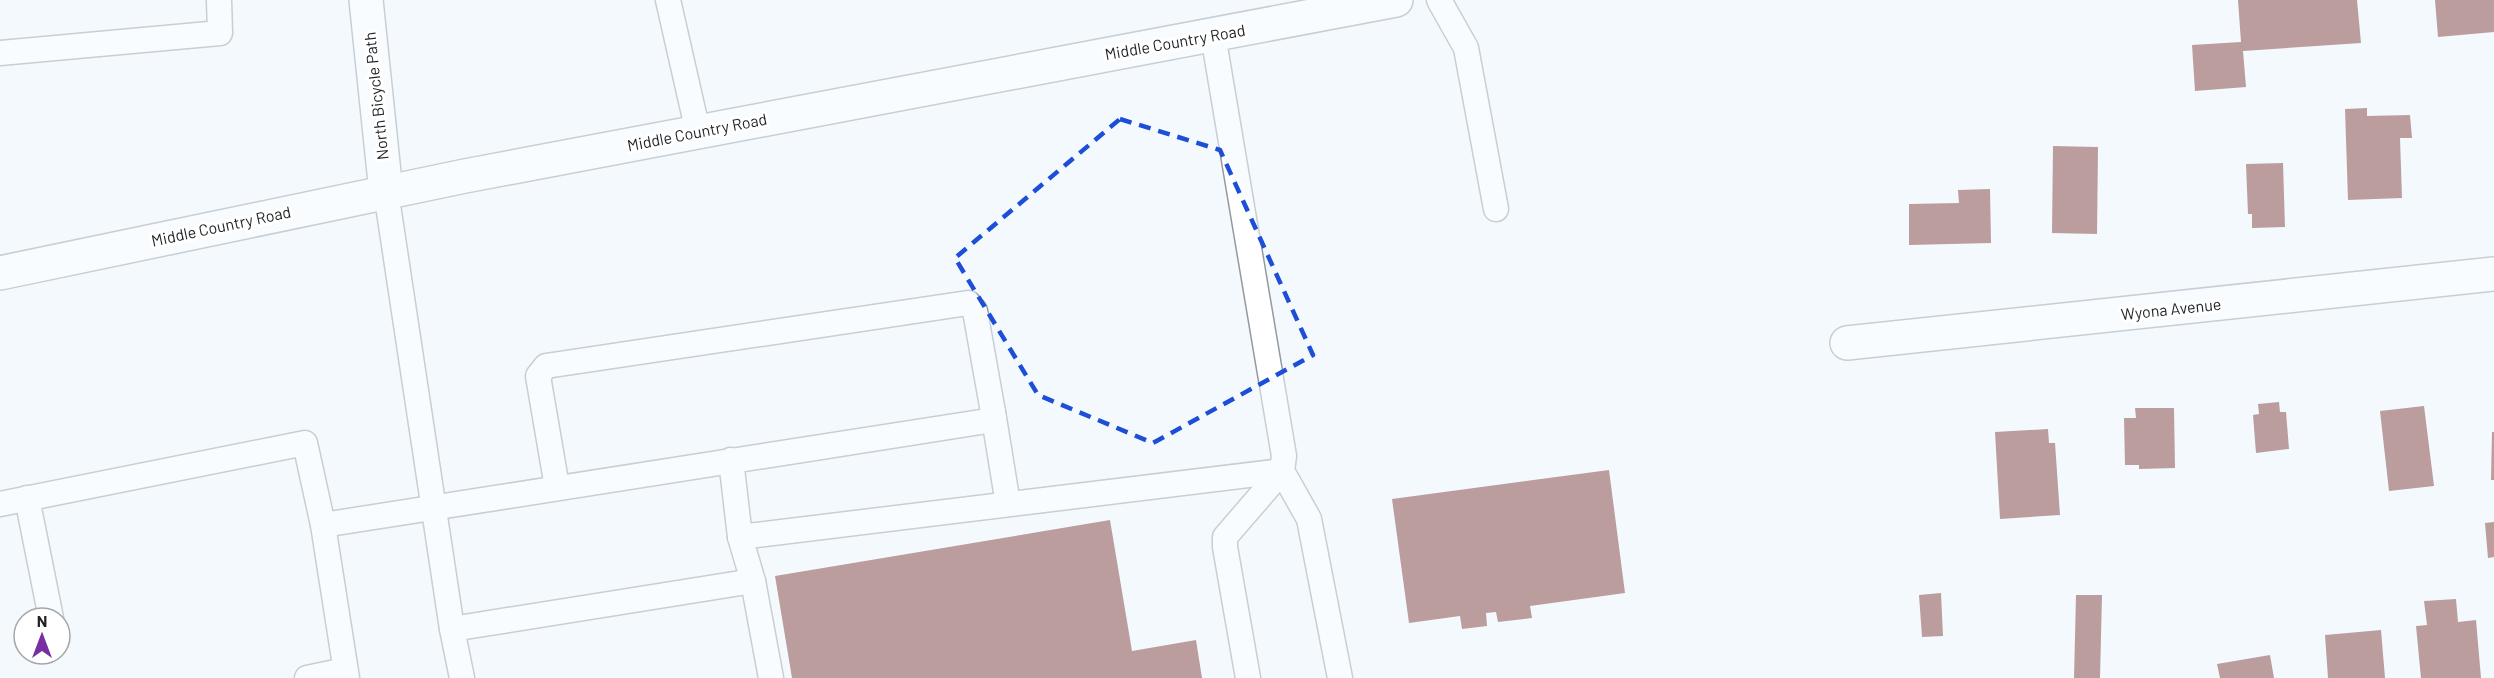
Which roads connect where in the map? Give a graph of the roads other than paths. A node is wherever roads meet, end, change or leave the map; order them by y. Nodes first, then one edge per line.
1 (219, 0) edge
2 (366, 0) edge
3 (668, 0) edge
4 (1396, 0) edge
5 (1439, 0) edge
6 (1213, 35) junction
7 (0, 53) edge
8 (698, 132) junction
9 (386, 192) junction
10 (1496, 209) dead end
11 (0, 273) edge
12 (2494, 274) edge
13 (1847, 343) dead end
14 (993, 412) junction
15 (730, 460) junction
16 (1282, 471) junction
17 (557, 487) junction
18 (27, 498) junction
19 (0, 504) edge
20 (1008, 504) junction
21 (433, 506) junction
22 (323, 525) junction
23 (740, 537) junction
24 (753, 581) junction
25 (49, 606) edge
26 (452, 629) junction
27 (346, 674) edge
28 (307, 678) edge
29 (462, 678) edge
30 (771, 678) edge
31 (1248, 678) edge
32 (1340, 678) edge

1 - 7 lane
2 - 9 main road, North Bicycle Path
3 - 8 lane
4 - 6 main road, Middle Country Road
5 - 10 lane
6 - 8 main road, Middle Country Road
6 - 16 lane
8 - 9 main road, Middle Country Road
9 - 11 main road, Middle Country Road
9 - 21 lane
12 - 13 main road, Wyona Avenue
14 - 15 lane
14 - 17 lane
14 - 20 lane
15 - 17 lane
15 - 23 lane
16 - 20 lane
16 - 31 lane
16 - 32 lane
17 - 21 lane
18 - 19 lane
18 - 22 lane
18 - 25 lane
20 - 23 lane
21 - 22 lane
21 - 26 lane
22 - 27 lane
23 - 24 lane
24 - 26 lane
24 - 30 lane
26 - 29 lane
27 - 28 lane

